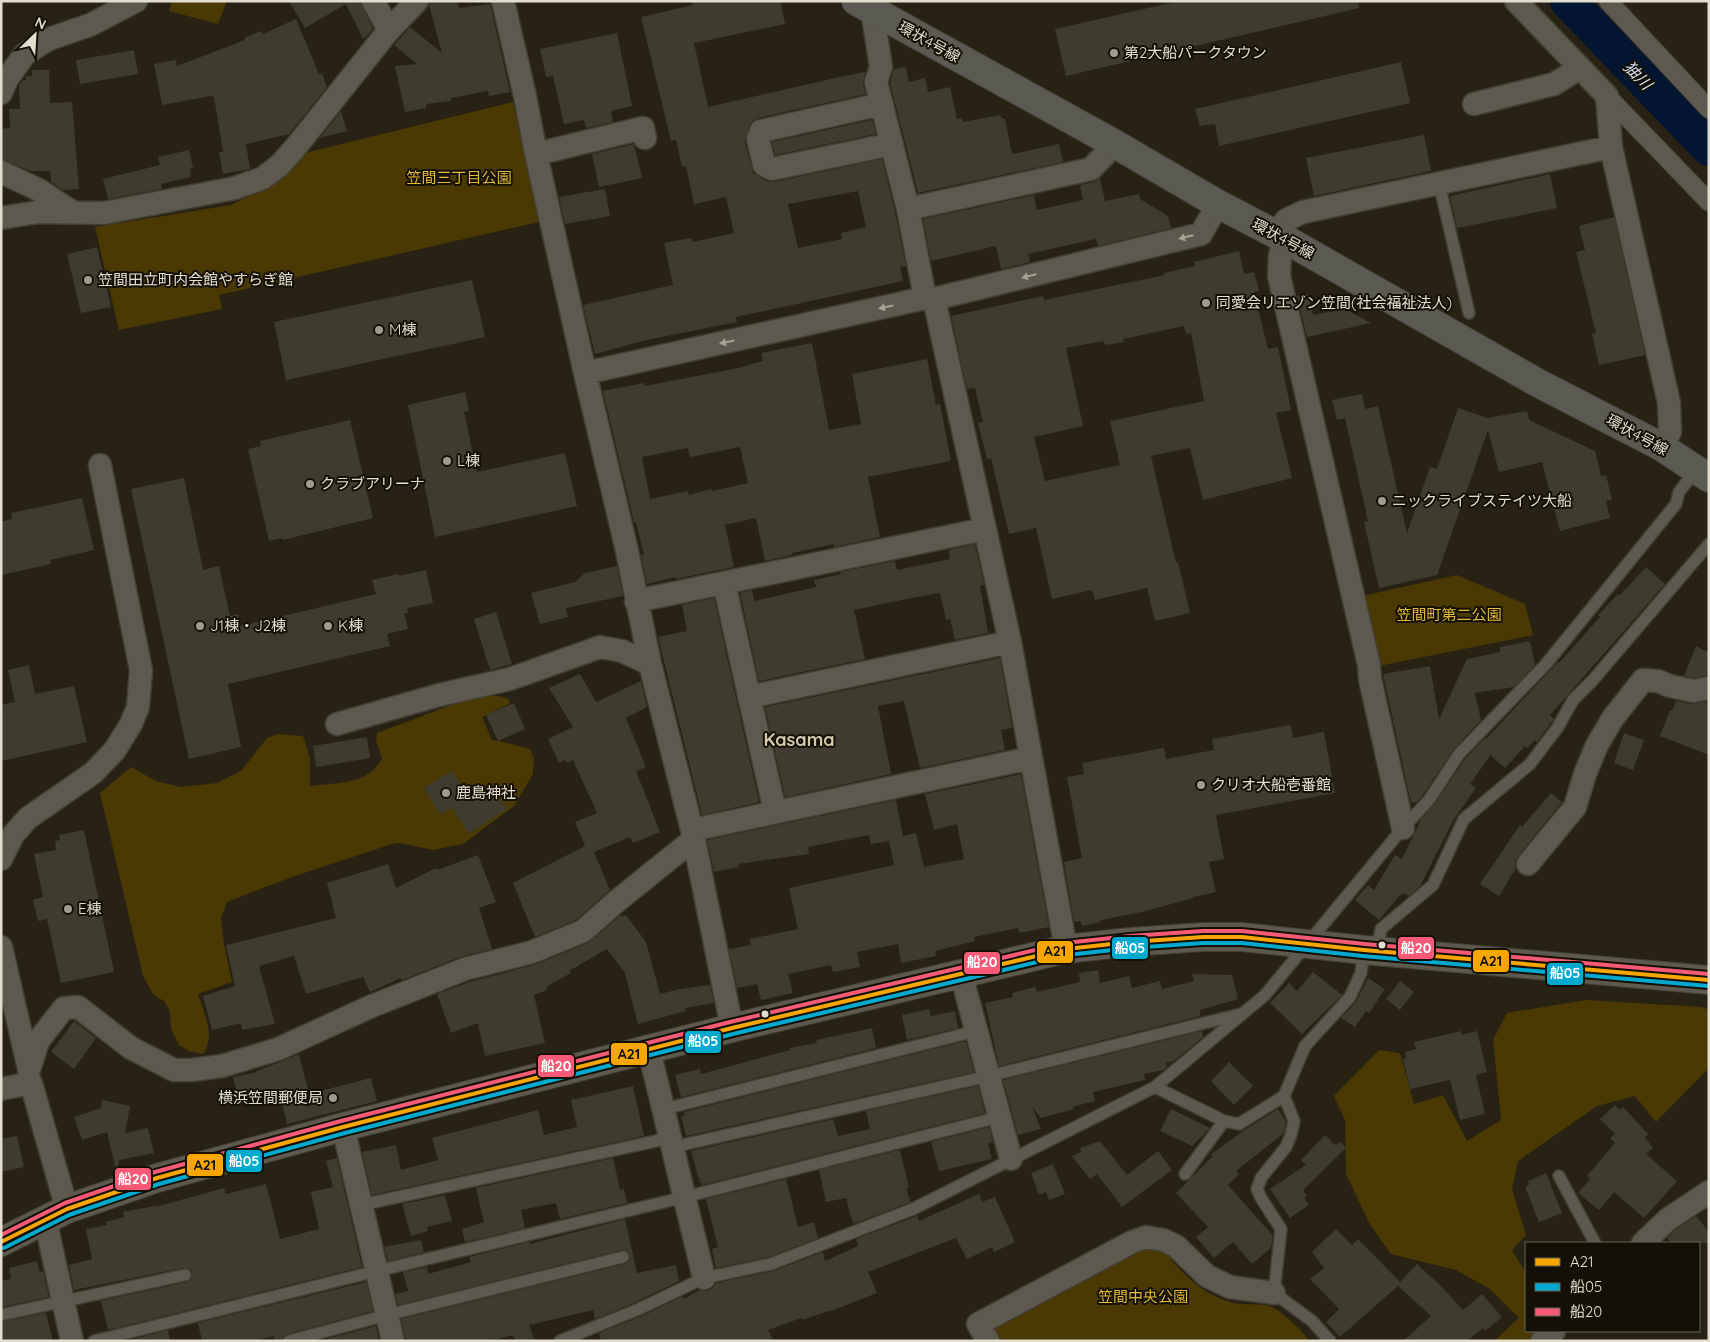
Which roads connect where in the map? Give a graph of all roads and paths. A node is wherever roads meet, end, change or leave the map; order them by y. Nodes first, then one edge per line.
1 (136, 1) edge
2 (374, 1) edge
3 (417, 1) edge
4 (503, 1) edge
5 (1516, 1) edge
6 (1608, 1) edge
7 (864, 6) edge
8 (390, 30) junction
9 (1580, 68) junction
10 (1, 93) edge
11 (1607, 96) junction
12 (882, 104) junction
13 (1474, 104) dead end
14 (1709, 109) edge
15 (646, 138) dead end
16 (892, 144) junction
17 (1115, 144) junction
18 (1611, 147) junction
19 (536, 154) junction
20 (1, 172) edge
21 (1439, 183) junction
22 (1709, 202) edge
23 (1218, 204) junction
24 (908, 209) junction
25 (72, 212) junction
26 (1, 218) edge
27 (1281, 237) junction
28 (929, 299) junction
29 (1469, 313) dead end
30 (585, 373) junction
31 (1660, 446) junction
32 (100, 465) dead end
33 (1702, 474) edge
34 (985, 529) junction
35 (1709, 544) edge
36 (724, 583) junction
37 (636, 601) junction
38 (1010, 642) junction
39 (650, 664) junction
40 (1709, 688) edge
41 (749, 697) junction
42 (337, 724) dead end
43 (1031, 758) junction
44 (775, 812) junction
45 (1403, 828) junction
46 (693, 834) junction
47 (1, 859) edge
48 (1528, 864) dead end
49 (1308, 944) junction
50 (1, 947) edge
51 (1066, 949) junction
52 (1371, 951) junction
53 (961, 974) junction
54 (1709, 980) edge
55 (1244, 1013) junction
56 (732, 1028) junction
57 (976, 1031) junction
58 (648, 1050) junction
59 (988, 1076) junction
60 (30, 1077) junction
61 (1155, 1087) junction
62 (1, 1089) edge
63 (1284, 1096) junction
64 (664, 1109) junction
65 (999, 1116) junction
66 (1224, 1121) junction
67 (342, 1127) junction
68 (672, 1142) junction
69 (1011, 1159) junction
70 (1185, 1174) dead end
71 (1559, 1176) dead end
72 (1709, 1192) edge
73 (685, 1198) junction
74 (361, 1205) junction
75 (56, 1214) junction
76 (1, 1242) edge
77 (1595, 1242) edge
78 (1644, 1242) edge
79 (623, 1256) dead end
80 (377, 1271) junction
81 (185, 1275) dead end
82 (704, 1278) junction
83 (1274, 1293) junction
84 (63, 1301) junction
85 (387, 1314) junction
86 (1, 1316) edge
87 (1553, 1332) edge
88 (72, 1341) edge
89 (94, 1341) edge
90 (289, 1341) edge
91 (393, 1341) edge
92 (560, 1341) edge
93 (988, 1341) edge
94 (1330, 1341) edge
95 (1542, 1341) edge

1 - 10 street
2 - 8 street
3 - 8 street
4 - 19 street
5 - 9 street
6 - 14 street
7 - 12 street
7 - 17 main road, 環状4号線
8 - 25 street
9 - 11 street
9 - 13 street
11 - 18 street
11 - 22 street
12 - 16 street
12 - 16 street
15 - 19 street
16 - 24 street
17 - 23 main road, 環状4号線
17 - 24 street
18 - 21 street
18 - 31 street
19 - 30 street
20 - 25 street
21 - 27 street
21 - 29 lane
23 - 27 main road, 環状4号線
23 -> 28 street
24 - 28 street
25 - 26 street
27 - 31 main road, 環状4号線
27 - 45 street
28 -> 30 street
28 - 34 street
30 - 37 street
31 - 33 main road, 環状4号線
32 - 47 street
33 - 45 lane
34 - 36 street
34 - 38 street
35 - 52 lane
36 - 37 street
36 - 41 street
37 - 39 street
38 - 41 street
38 - 43 street
39 - 42 street
39 - 46 street
40 - 48 street
41 - 44 street
43 - 44 street
43 - 51 street
44 - 46 street
45 - 49 lane
46 - 56 street
46 - 60 street
49 - 51 main road
49 - 52 main road
49 - 55 lane
50 - 60 street
51 - 53 main road
52 - 54 main road
52 - 63 lane
53 - 56 main road
53 - 57 street
55 - 59 lane
55 - 61 lane
56 - 58 main road
57 - 59 street
57 - 64 lane
58 - 64 street
58 - 67 main road
59 - 65 street
59 - 68 lane
60 - 62 street
60 - 75 street
61 - 66 lane
61 - 69 lane
63 - 66 lane
63 - 83 lane
64 - 68 street
65 - 69 street
65 - 73 lane
66 - 70 lane
67 - 74 street
67 - 75 main road
68 - 73 street
68 - 74 lane
69 - 82 lane
71 - 77 lane
72 - 78 street
73 - 80 lane
73 - 82 street
74 - 80 street
75 - 76 main road
75 - 84 street
79 - 85 lane
80 - 85 street
80 - 89 lane
81 - 84 lane
82 - 92 lane
83 - 93 street
83 - 94 lane
84 - 86 lane
84 - 88 street
85 - 90 lane
85 - 91 street
87 - 95 street

